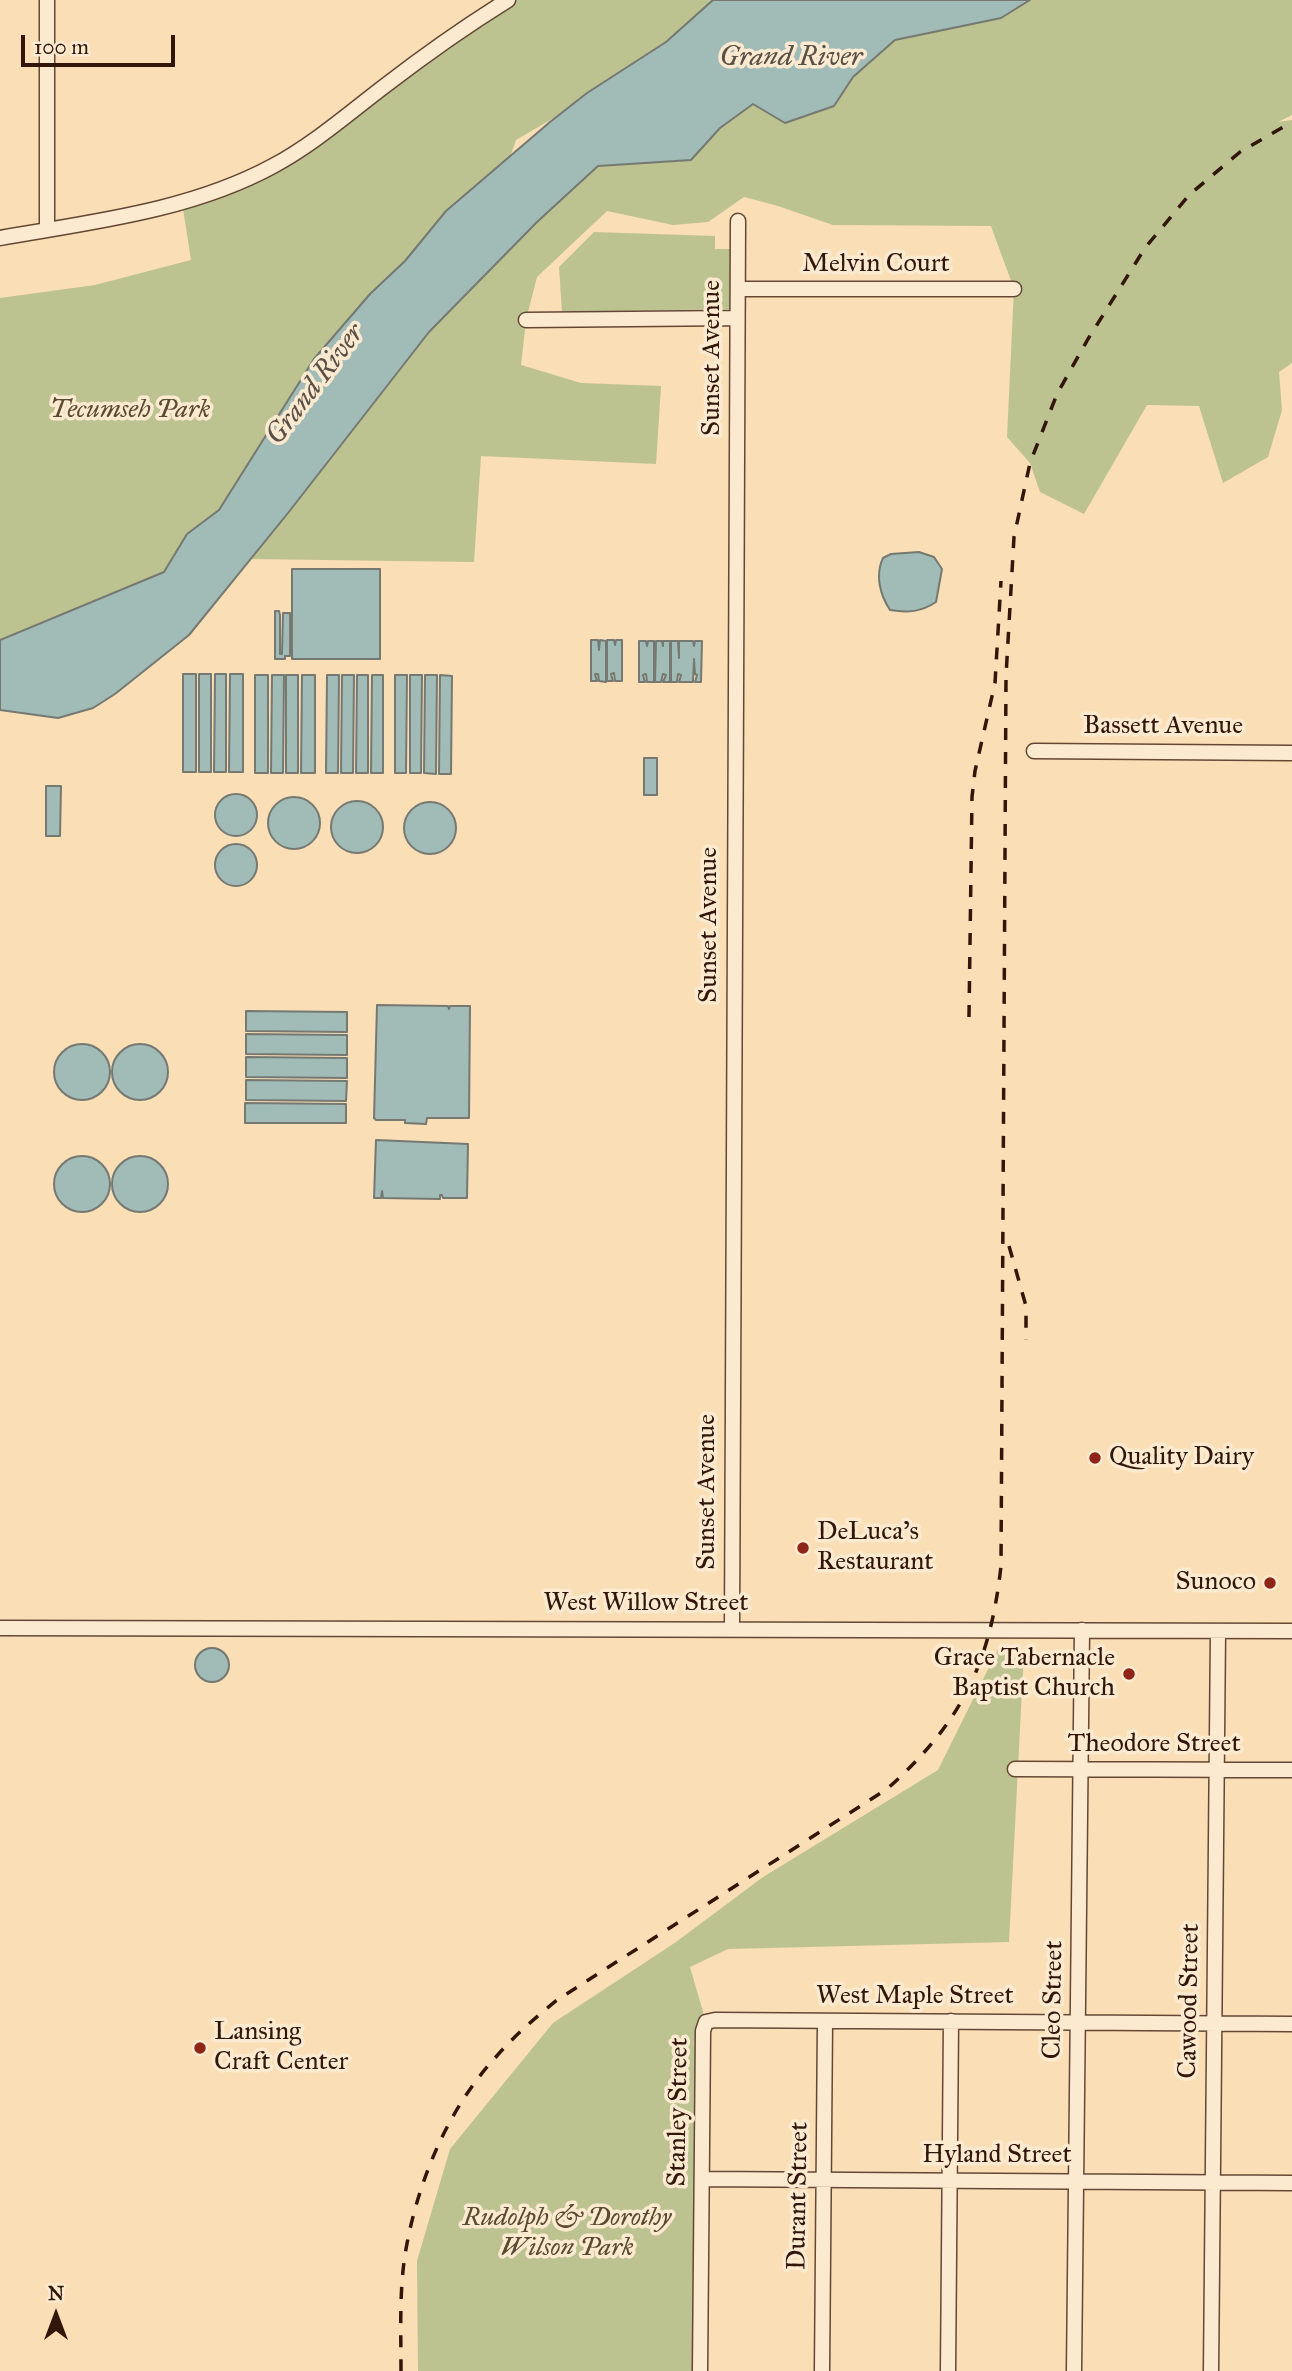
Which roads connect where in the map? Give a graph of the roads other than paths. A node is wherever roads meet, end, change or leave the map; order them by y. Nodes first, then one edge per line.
1 (47, 0) edge
2 (508, 0) edge
3 (738, 221) dead end
4 (47, 229) junction
5 (0, 238) edge
6 (738, 289) junction
7 (1014, 289) dead end
8 (737, 318) junction
9 (526, 320) dead end
10 (1034, 751) dead end
11 (1292, 753) edge
12 (0, 1628) edge
13 (732, 1629) junction
14 (1082, 1630) junction
15 (1218, 1631) junction
16 (1292, 1631) edge
17 (1015, 1769) dead end
18 (1080, 1769) junction
19 (1217, 1770) junction
20 (1292, 1770) edge
21 (825, 2021) junction
22 (951, 2021) junction
23 (706, 2022) joint
24 (1078, 2022) junction
25 (1215, 2023) junction
26 (1292, 2024) edge
27 (702, 2179) junction
28 (823, 2180) junction
29 (950, 2180) junction
30 (1076, 2181) junction
31 (1213, 2182) junction
32 (1292, 2183) edge
33 (700, 2371) edge
34 (822, 2371) edge
35 (948, 2371) edge
36 (1074, 2371) edge
37 (1211, 2371) edge

1 - 4 street
2 - 4 street
3 - 6 street, Sunset Avenue
4 - 5 street
6 - 7 street, Melvin Court
6 - 8 street, Sunset Avenue
8 - 9 street
8 - 13 street, Sunset Avenue
10 - 11 street, Bassett Avenue
12 - 13 street, West Willow Street
13 - 14 street, West Willow Street
14 - 15 street, West Willow Street
14 - 18 street, Cleo Street
15 - 16 street, West Willow Street
15 - 19 street, Cawood Street
17 - 18 street, Theodore Street
18 - 19 street, Theodore Street
18 - 24 street, Cleo Street
19 - 20 street, Theodore Street
19 - 25 street, Cawood Street
21 - 22 street, West Maple Street
21 - 23 street, West Maple Street
21 - 28 street, Durant Street
22 - 24 street, West Maple Street
22 - 29 street
23 - 27 street, Stanley Street
24 - 25 street, West Maple Street
24 - 30 street, Cleo Street
25 - 26 street, West Maple Street
25 - 31 street, Cawood Street
27 - 28 street, Hyland Street
27 - 33 street, Stanley Street
28 - 29 street, Hyland Street
28 - 34 street, Durant Street
29 - 30 street, Hyland Street
29 - 35 street
30 - 31 street, Hyland Street
30 - 36 street, Cleo Street
31 - 32 street, Hyland Street
31 - 37 street, Cawood Street

